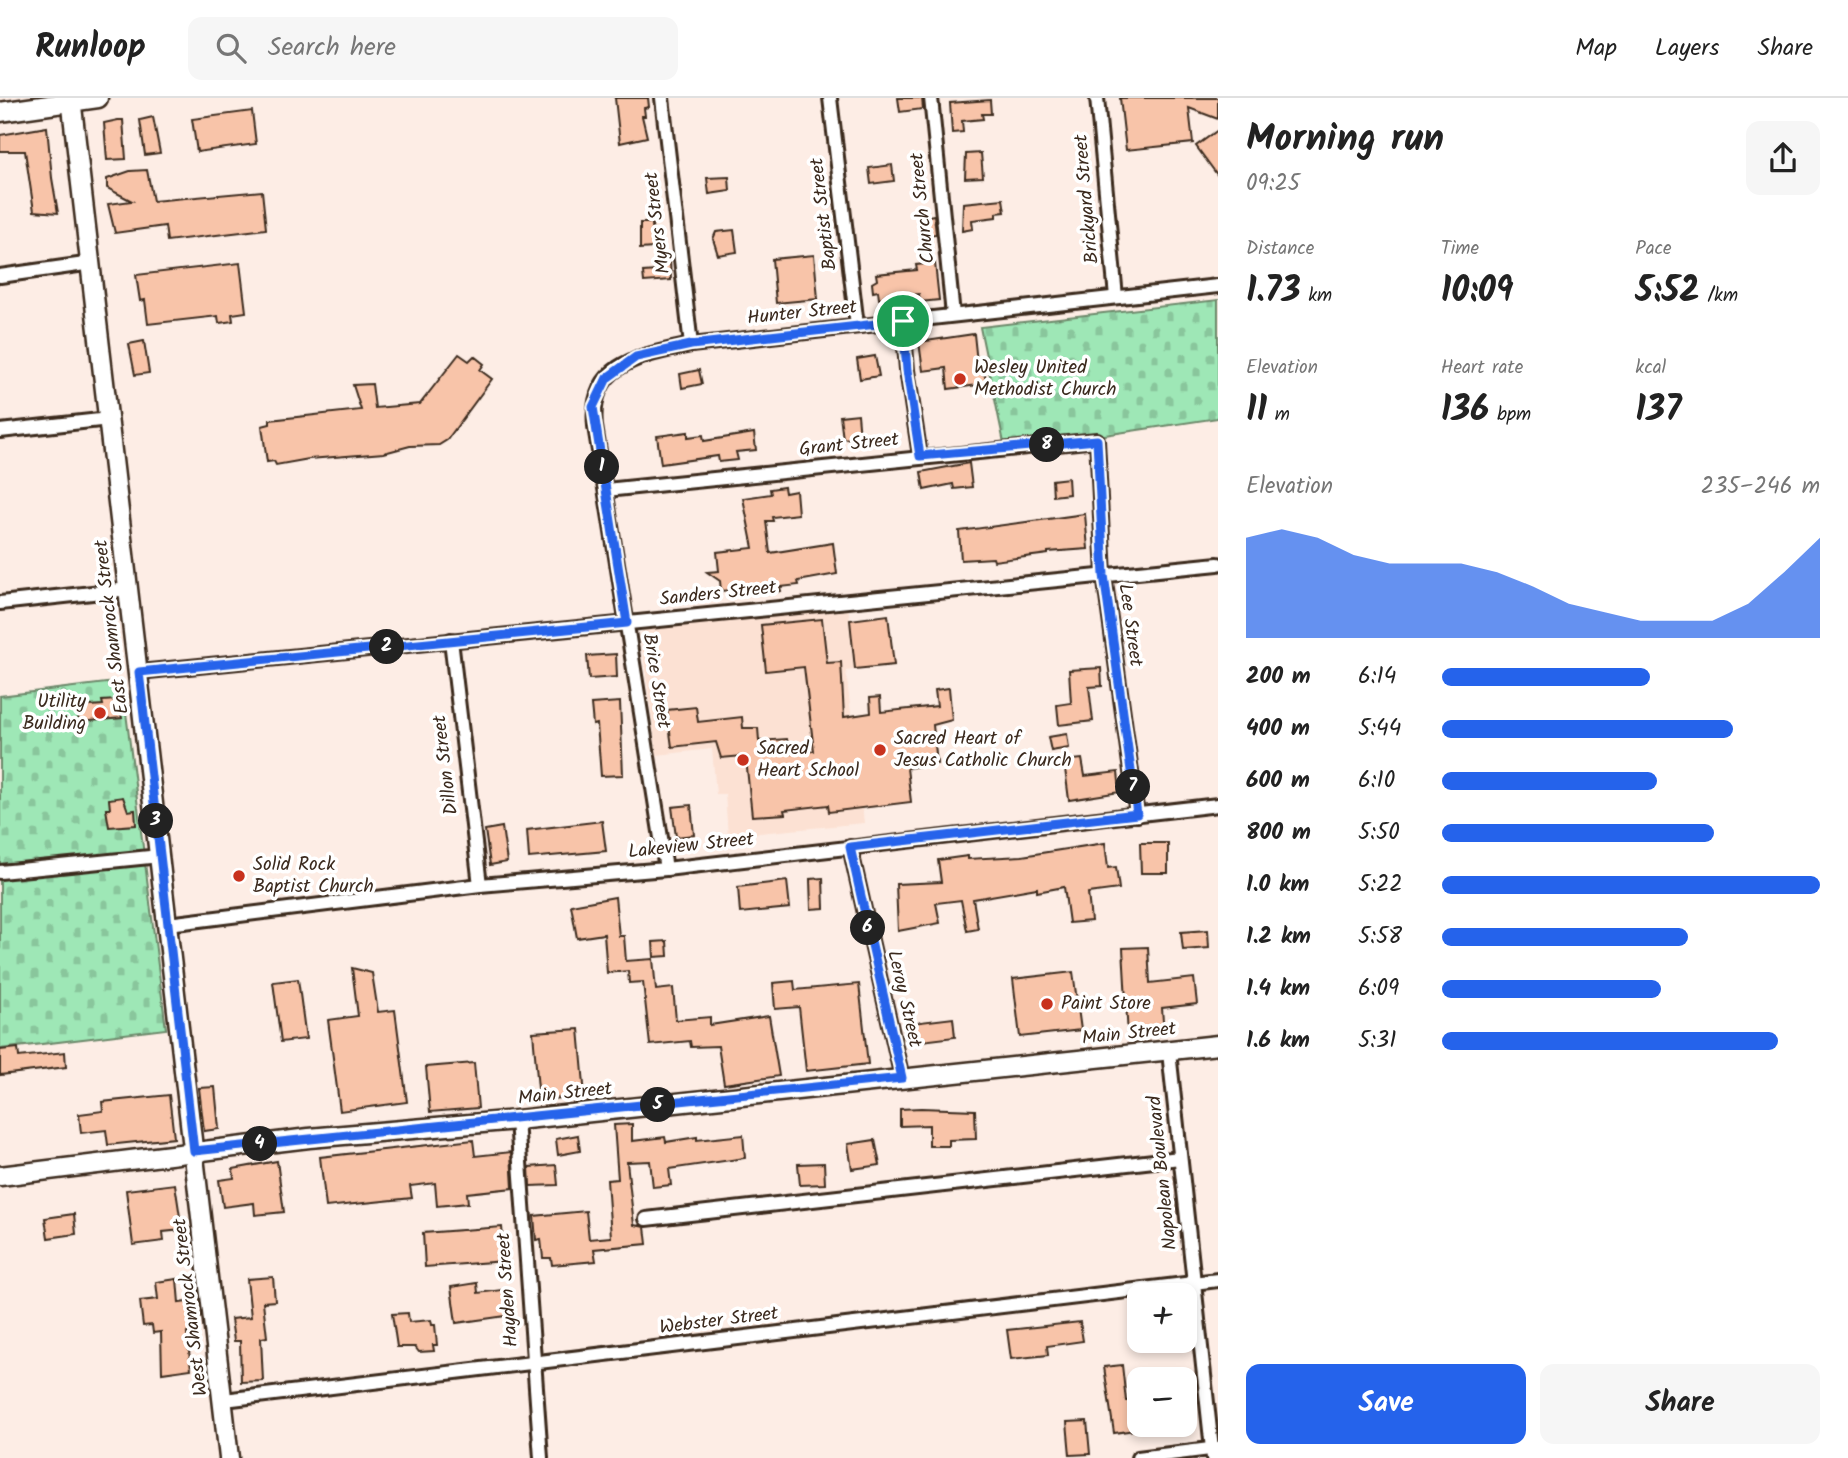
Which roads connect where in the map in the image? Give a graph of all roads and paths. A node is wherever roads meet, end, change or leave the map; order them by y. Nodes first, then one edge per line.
1 (98, 98) edge
2 (662, 98) edge
3 (830, 98) edge
4 (931, 98) edge
5 (1097, 98) edge
6 (71, 99) edge
7 (0, 112) edge
8 (92, 264) junction
9 (0, 276) edge
10 (1218, 286) edge
11 (1116, 297) junction
12 (953, 315) junction
13 (903, 321) junction
14 (857, 326) junction
15 (691, 345) junction
16 (607, 378) joint
17 (110, 419) junction
18 (0, 431) edge
19 (1097, 440) joint
20 (920, 456) junction
21 (606, 490) junction
22 (1218, 564) edge
23 (1104, 575) junction
24 (129, 589) junction
25 (0, 603) edge
26 (627, 623) junction
27 (451, 640) junction
28 (139, 672) junction
29 (1218, 805) edge
30 (1137, 814) junction
31 (850, 847) junction
32 (160, 856) junction
33 (666, 869) junction
34 (0, 872) edge
35 (480, 885) junction
36 (168, 924) junction
37 (1218, 1045) edge
38 (1169, 1052) junction
39 (902, 1078) junction
40 (517, 1120) junction
41 (194, 1151) junction
42 (1181, 1158) junction
43 (0, 1176) edge
44 (646, 1219) dead end
45 (1218, 1280) edge
46 (1194, 1283) joint
47 (1127, 1291) edge
48 (1197, 1308) edge
49 (532, 1363) junction
50 (224, 1400) junction
51 (1214, 1451) edge
52 (229, 1458) edge
53 (541, 1458) edge
54 (1138, 1458) edge

1 - 6 main road
2 - 15 street, Myers Street
3 - 14 street, Baptist Street
4 - 12 street, Church Street
5 - 11 street, Brickyard Street
6 - 7 main road
6 - 8 main road, East Shamrock Street
8 - 9 street
8 - 17 main road, East Shamrock Street
10 - 11 street, Hunter Street
11 - 12 street, Hunter Street
12 - 13 street, Hunter Street
13 - 14 street, Hunter Street
13 - 20 street
14 - 15 street, Hunter Street
15 - 16 street, Hunter Street
16 - 21 street, Brice Street
17 - 18 street
17 - 24 main road, East Shamrock Street
19 - 20 street, Grant Street
19 - 23 street, Lee Street
20 - 21 street, Grant Street
21 - 26 street, Brice Street
22 - 23 street, Sanders Street
23 - 26 street, Sanders Street
23 - 30 street, Lee Street
24 - 25 street
24 - 28 main road, East Shamrock Street
26 - 27 street, Sanders Street
26 - 33 street, Brice Street
27 - 28 street, Sanders Street
27 - 35 street, Dillon Street
28 - 32 main road, East Shamrock Street
29 - 30 street, Lakeview Street
30 - 31 street, Lakeview Street
31 - 33 street, Lakeview Street
31 - 39 street, Leroy Street
32 - 34 street
32 - 36 main road, East Shamrock Street
33 - 35 street, Lakeview Street
35 - 36 street, Lakeview Street
36 - 41 main road, East Shamrock Street
37 - 38 main road, Main Street
38 - 39 main road, Main Street
38 - 42 street, Napolean Boulevard
39 - 40 main road, Main Street
40 - 41 main road, Main Street
40 - 49 street, Hayden Street
41 - 43 main road, Main Street
41 - 50 main road, West Shamrock Street
42 - 44 street
42 - 46 street, Napolean Boulevard
45 - 46 street, Webster Street
47 - 49 street, Webster Street
48 - 51 street, Napolean Boulevard
49 - 50 street, Webster Street
49 - 53 street, Hayden Street
50 - 52 main road, West Shamrock Street
51 - 54 street

